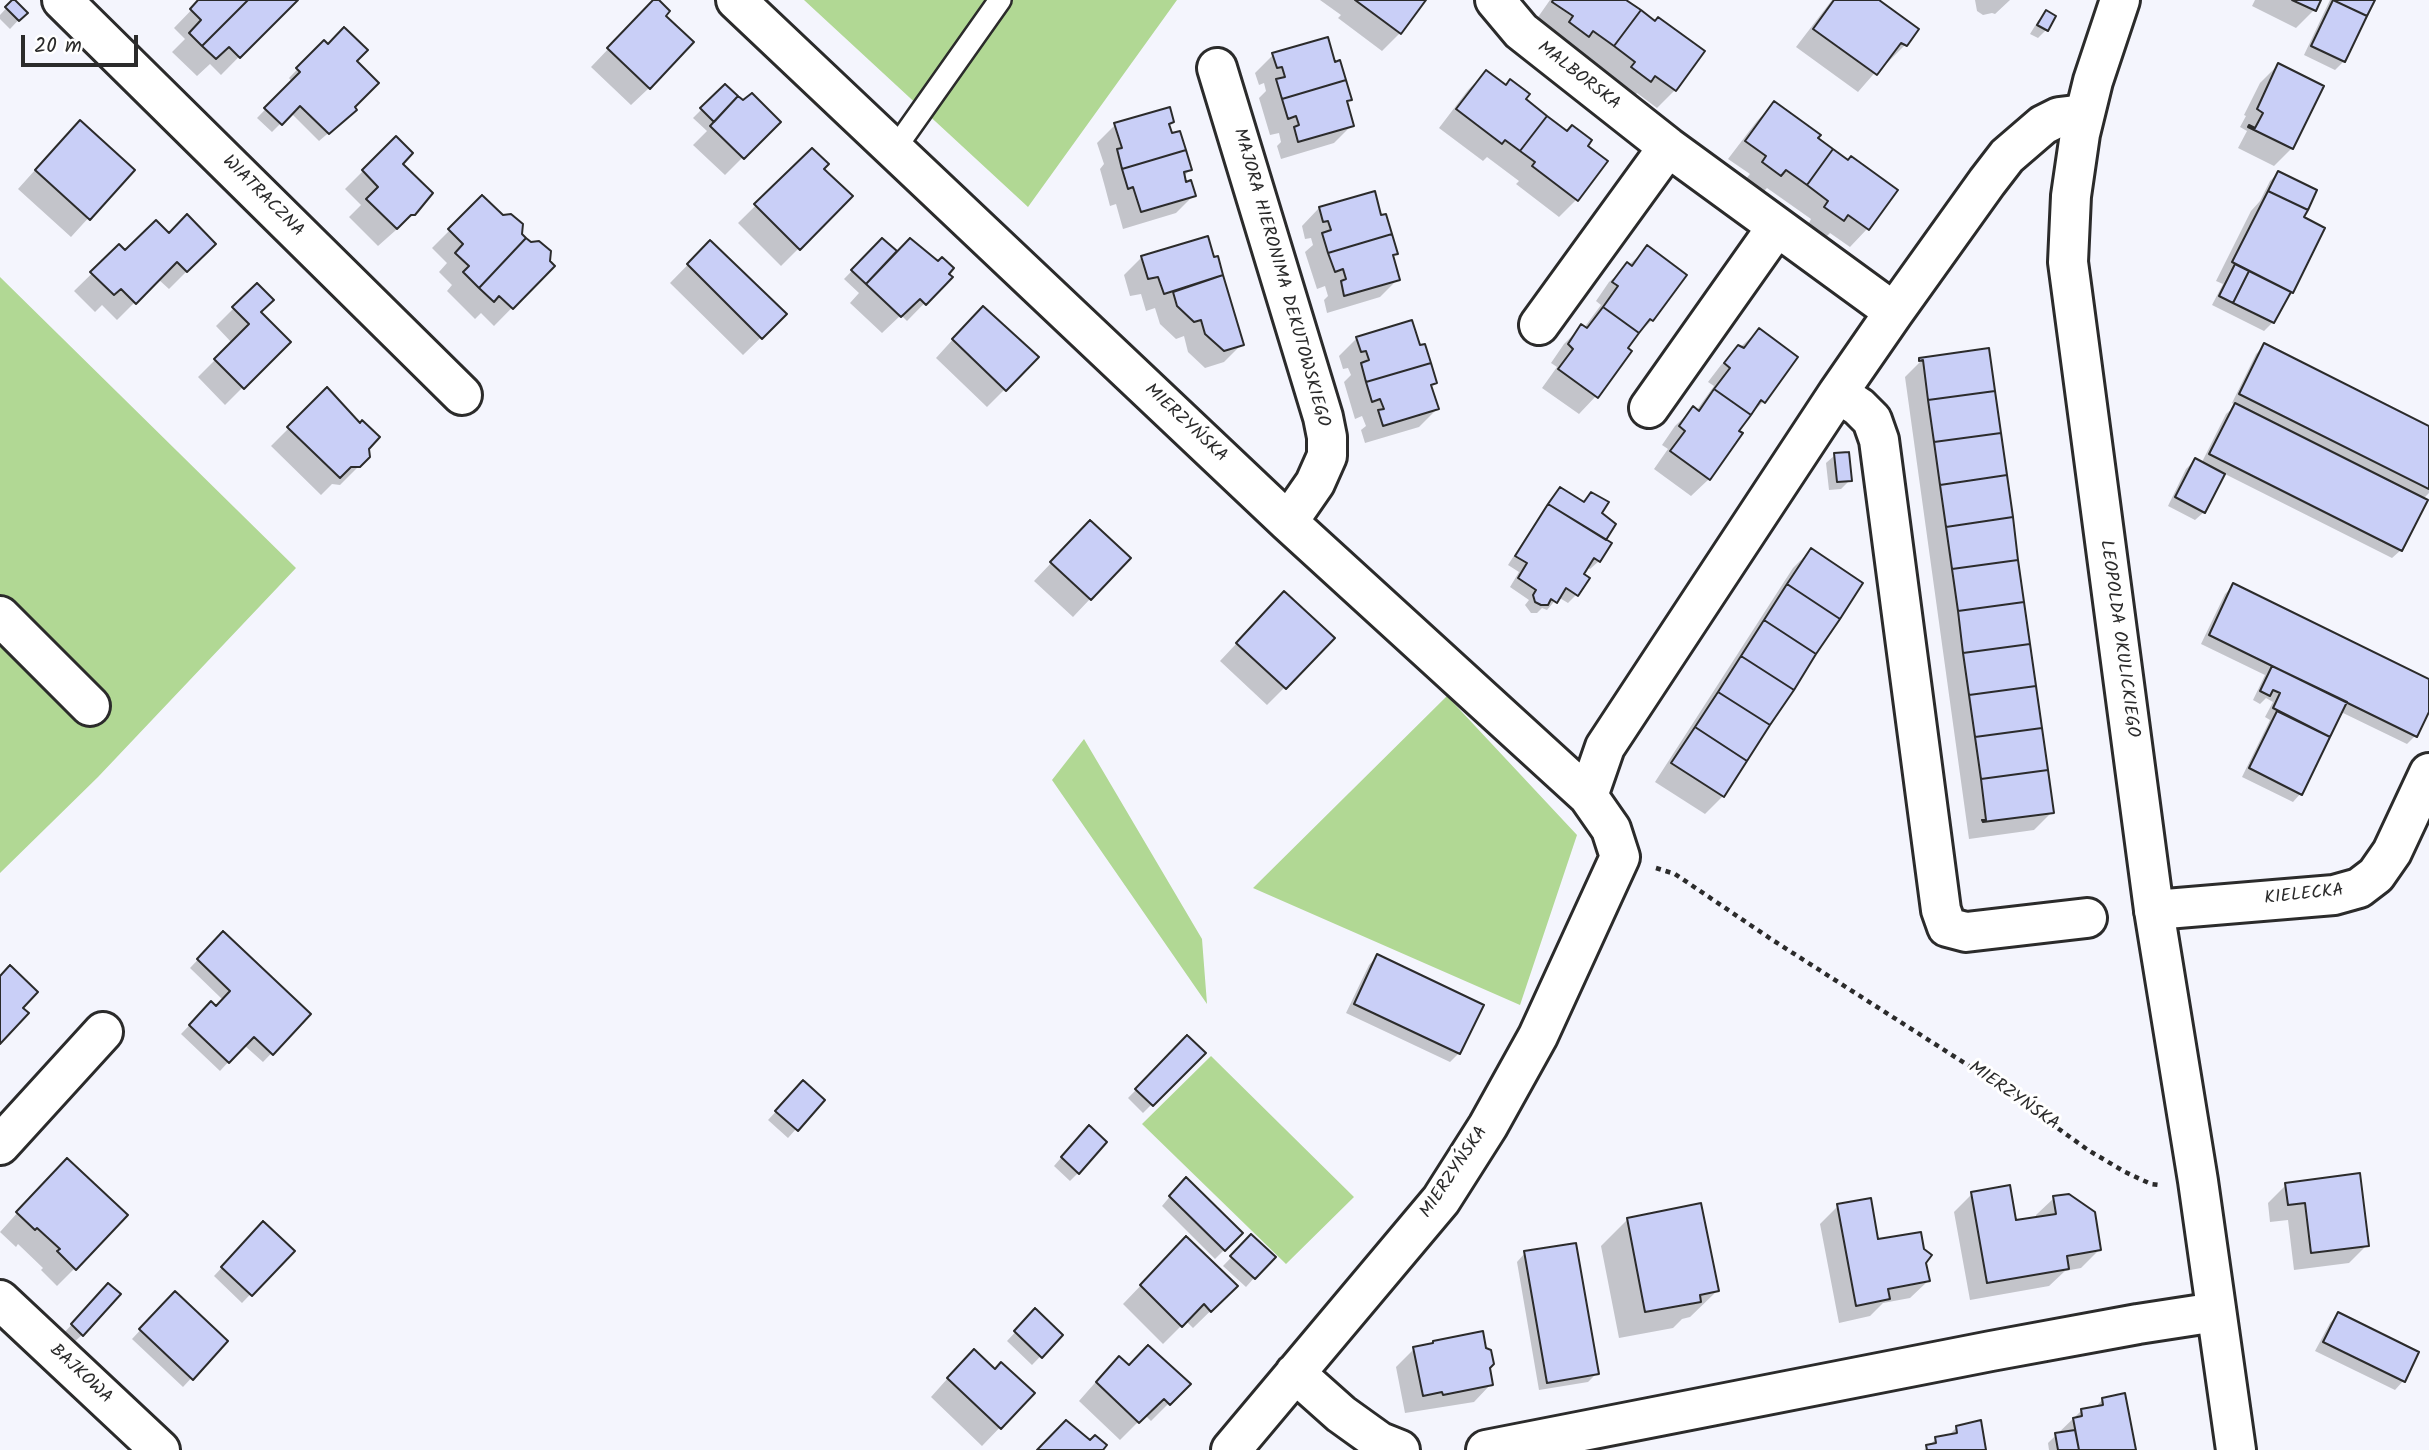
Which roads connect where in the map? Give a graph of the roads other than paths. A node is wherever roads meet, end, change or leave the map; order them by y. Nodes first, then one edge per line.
1 (62, 0) edge
2 (1000, 0) edge
3 (1495, 0) edge
4 (2120, 0) edge
5 (752, 6) edge
6 (1217, 68) dead end
7 (2084, 114) junction
8 (1668, 147) junction
9 (894, 150) junction
10 (1776, 228) junction
11 (1894, 312) junction
12 (1539, 325) dead end
13 (1838, 393) junction
14 (463, 395) dead end
15 (1649, 408) dead end
16 (1288, 522) junction
17 (0, 616) edge
18 (90, 706) dead end
19 (2429, 773) edge
20 (1588, 796) junction
21 (2154, 910) junction
22 (2087, 918) dead end
23 (103, 1032) dead end
24 (0, 1145) edge
25 (2214, 1297) junction
26 (0, 1300) edge
27 (1295, 1373) junction
28 (160, 1450) edge
29 (1231, 1450) edge
30 (1400, 1450) edge
31 (1486, 1450) edge
32 (2235, 1450) edge

1 - 14 street, WIATRACZNA
2 - 9 lane
3 - 8 street, MALBORSKA
4 - 7 street, LEOPOLDA OKULICKIEGO
5 - 9 street, MIERZYŃSKA
6 - 16 street, MAJORA HIERONIMA DEKUTOWSKIEGO
7 - 11 street
7 - 21 street, LEOPOLDA OKULICKIEGO
8 - 10 street, MALBORSKA
8 - 12 street
9 - 16 street, MIERZYŃSKA
10 - 11 street, MALBORSKA
10 - 15 street
11 - 13 street
13 - 20 street
13 - 22 street
16 - 20 street, MIERZYŃSKA
17 - 18 street
19 - 21 street, KIELECKA
20 - 27 street, MIERZYŃSKA
21 - 25 street, LEOPOLDA OKULICKIEGO
23 - 24 street
25 - 31 street
25 - 32 street, LEOPOLDA OKULICKIEGO
26 - 28 street, BAJKOWA
27 - 29 street, MIERZYŃSKA
27 - 30 street

